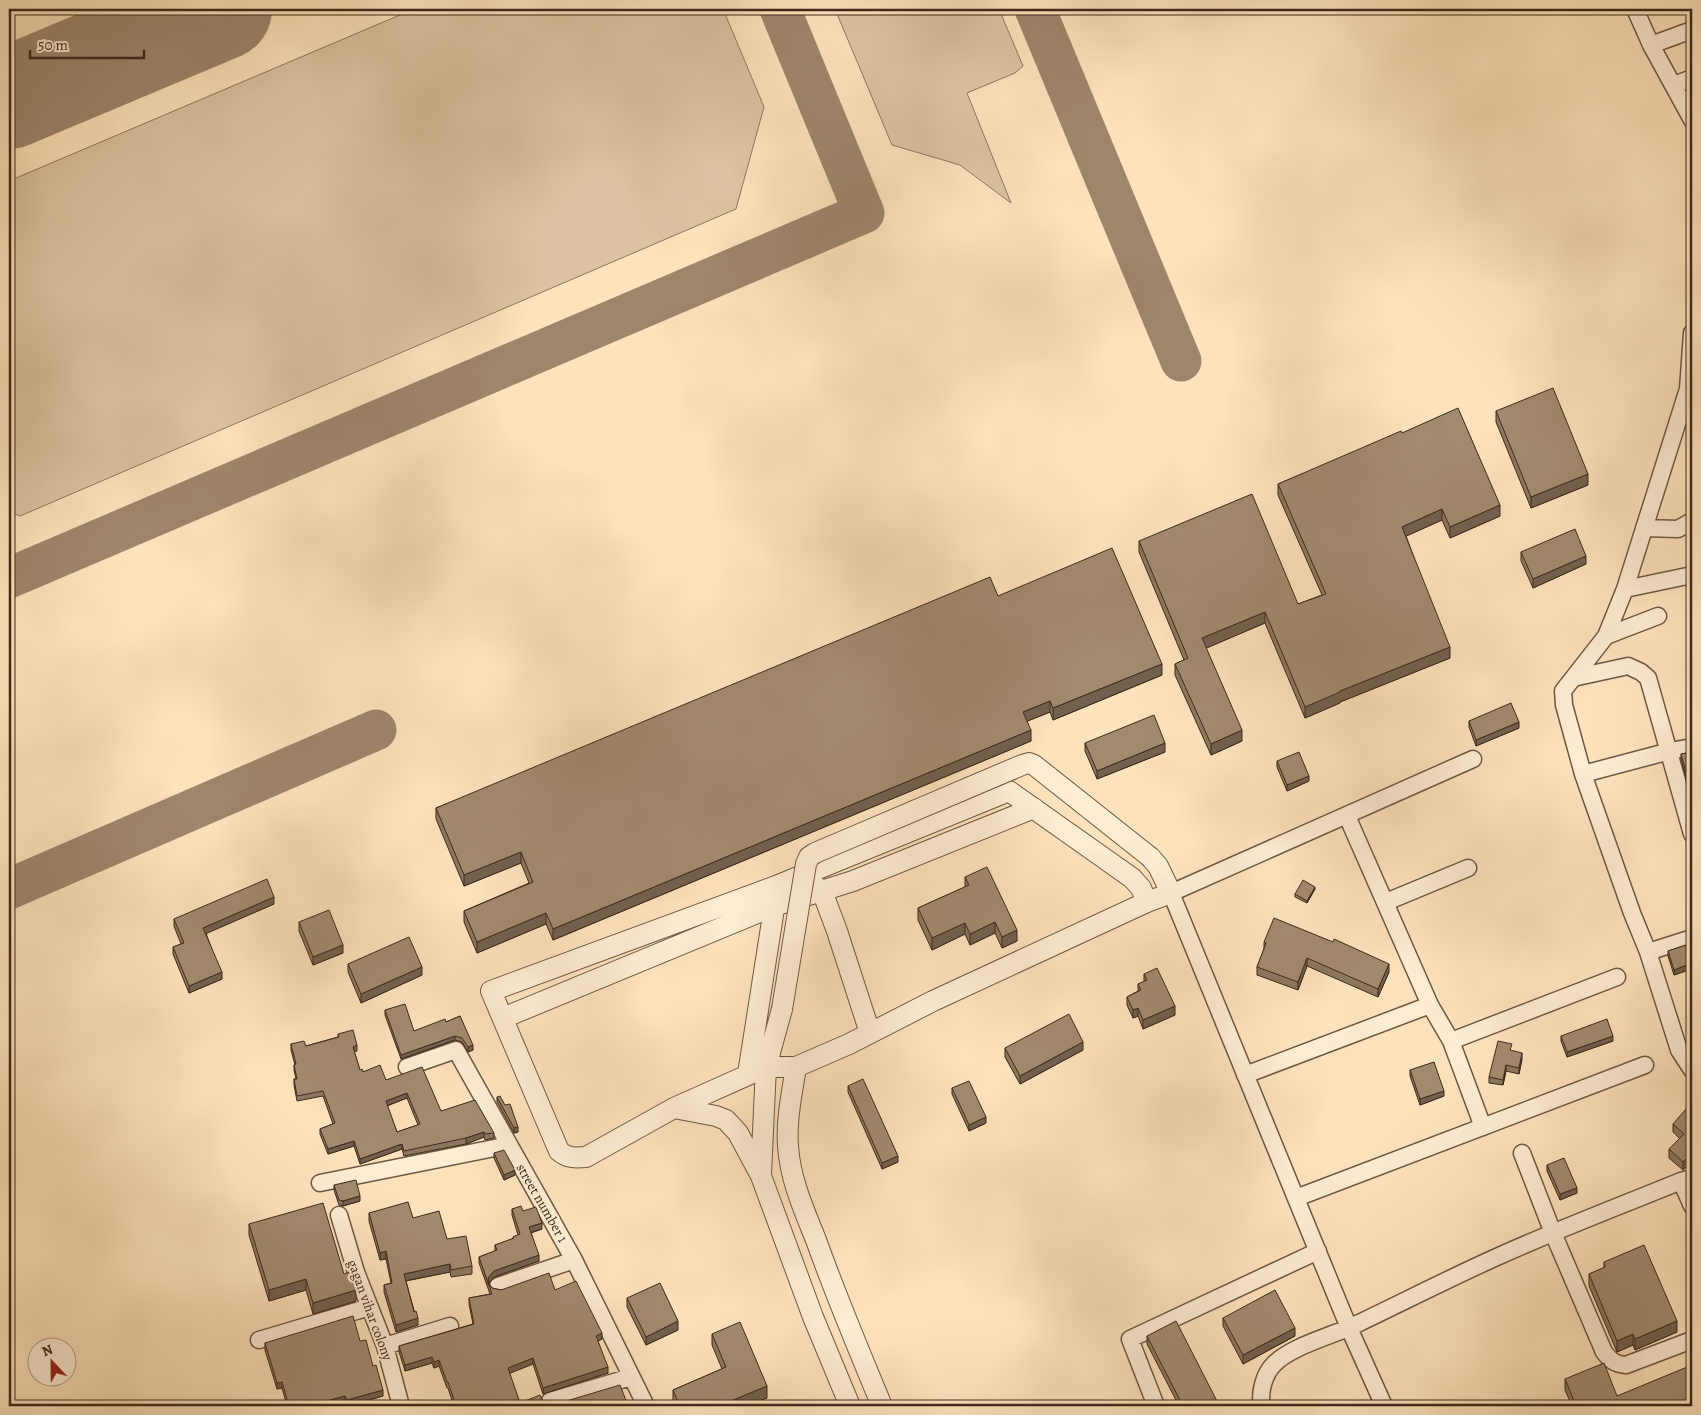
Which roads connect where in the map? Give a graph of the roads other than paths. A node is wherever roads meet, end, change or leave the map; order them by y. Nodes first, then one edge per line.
1 (1634, 9) edge
2 (1692, 30) edge
3 (1651, 45) junction
4 (1692, 78) edge
5 (1674, 86) junction
6 (1692, 117) edge
7 (1692, 332) edge
8 (1692, 521) edge
9 (1644, 528) junction
10 (1692, 575) edge
11 (1625, 588) junction
12 (1658, 616) dead end
13 (1606, 636) junction
14 (1573, 678) junction
15 (1692, 747) edge
16 (1670, 751) junction
17 (1473, 759) dead end
18 (1583, 774) junction
19 (1034, 808) junction
20 (1347, 816) junction
21 (1692, 834) edge
22 (1468, 868) dead end
23 (822, 891) junction
24 (1171, 893) junction
25 (1147, 902) junction
26 (1386, 902) junction
27 (774, 906) junction
28 (1692, 938) edge
29 (1648, 952) junction
30 (1617, 977) dead end
31 (1430, 1005) junction
32 (503, 1018) junction
33 (870, 1033) junction
34 (1451, 1041) junction
35 (1644, 1065) dead end
36 (407, 1067) dead end
37 (796, 1067) junction
38 (1692, 1070) edge
39 (757, 1071) junction
40 (1245, 1075) junction
41 (674, 1108) junction
42 (1483, 1127) junction
43 (509, 1145) junction
44 (1522, 1153) dead end
45 (761, 1176) junction
46 (1687, 1180) edge
47 (320, 1183) dead end
48 (798, 1194) junction
49 (1296, 1198) junction
50 (771, 1204) junction
51 (1692, 1206) edge
52 (339, 1215) dead end
53 (1553, 1233) junction
54 (1318, 1251) junction
55 (574, 1260) junction
56 (498, 1286) dead end
57 (840, 1304) junction
58 (370, 1306) junction
59 (813, 1317) junction
60 (450, 1326) dead end
61 (1349, 1328) junction
62 (259, 1340) dead end
63 (1692, 1340) edge
64 (385, 1346) junction
65 (631, 1376) junction
66 (550, 1401) dead end
67 (398, 1405) edge
68 (646, 1406) edge
69 (850, 1406) edge
70 (882, 1406) edge
71 (1156, 1406) edge
72 (1262, 1406) edge
73 (1384, 1406) edge

1 - 3 street
2 - 3 street
3 - 5 street
4 - 5 street
5 - 6 street
7 - 9 street
8 - 9 street
9 - 11 street
10 - 11 street
11 - 13 street
12 - 13 street
13 - 14 street
14 - 16 street
14 - 18 street
15 - 16 street
16 - 18 street
16 - 21 street
17 - 20 street
18 - 29 street
19 - 23 street
19 - 25 street
19 - 32 street
20 - 24 street
20 - 26 street
22 - 26 street
23 - 27 street
23 - 33 street
24 - 25 street
24 - 39 street, bridge
24 - 40 street
25 - 33 street
26 - 31 street
27 - 32 street
27 - 39 street
28 - 29 street
29 - 38 street
30 - 34 street
31 - 34 street
31 - 40 street
32 - 41 street
33 - 37 street
34 - 42 street
35 - 42 street
36 - 43 street, street number 1
37 - 39 street
37 - 48 street
39 - 41 street
39 - 45 street
40 - 49 street
41 - 45 street
42 - 49 street
43 - 47 street
43 - 55 street, street number 1
44 - 53 street
45 - 50 street
46 - 51 street
46 - 53 street
48 - 50 street
48 - 57 street
49 - 54 street
50 - 59 street
52 - 58 street, gagan vihar colony
53 - 61 street
53 - 63 street
54 - 61 street
54 - 71 street
55 - 56 street
55 - 65 street, street number 1
57 - 59 street
57 - 70 street
58 - 62 street
58 - 64 street, gagan vihar colony
59 - 69 street
60 - 64 street
61 - 72 street
61 - 73 street
64 - 67 street, gagan vihar colony
65 - 66 street
65 - 68 street, street number 1

